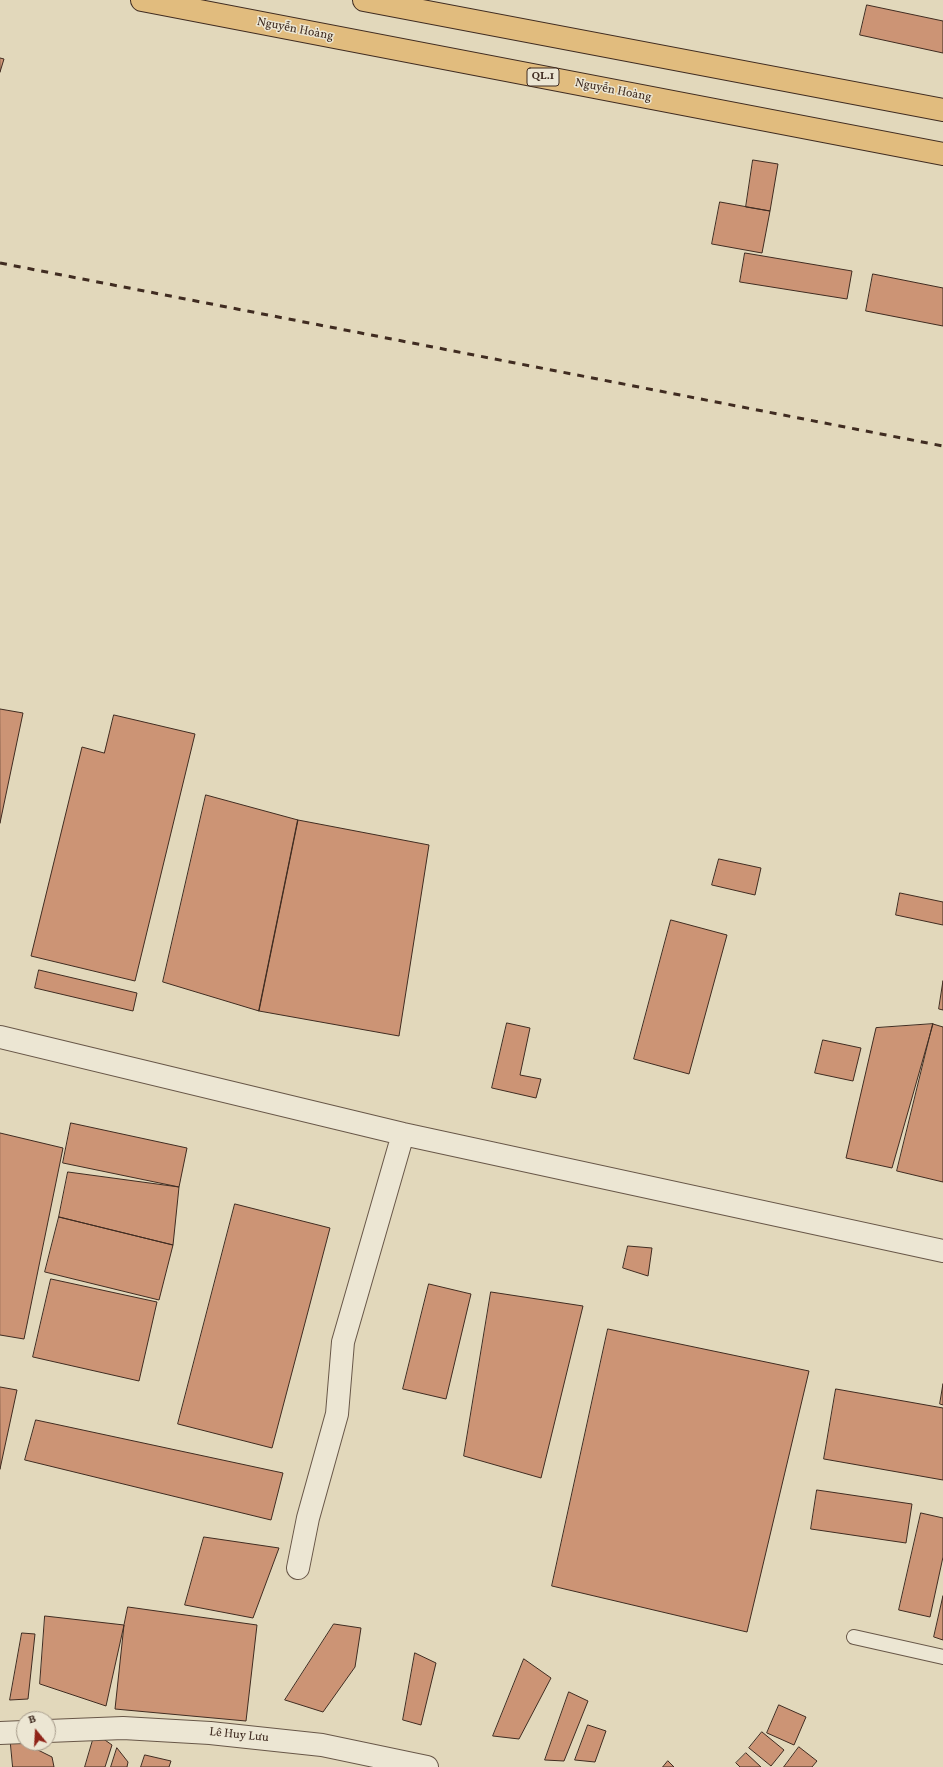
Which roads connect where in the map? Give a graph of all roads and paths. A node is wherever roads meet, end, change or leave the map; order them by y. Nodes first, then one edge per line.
1 (142, 0) edge
2 (364, 0) edge
3 (943, 110) edge
4 (943, 154) edge
5 (0, 1037) edge
6 (403, 1134) junction
7 (943, 1250) edge
8 (298, 1568) dead end
9 (854, 1637) dead end
10 (943, 1657) edge
11 (56, 1731) edge
12 (16, 1732) edge
13 (0, 1733) edge
14 (427, 1767) edge

1 - 4 highway, Nguyễn Hoàng / QL.1
2 - 3 highway
5 - 6 street
6 - 7 street
6 - 8 street
9 - 10 lane
11 - 14 street, Lê Huy Lưu
12 - 13 street

